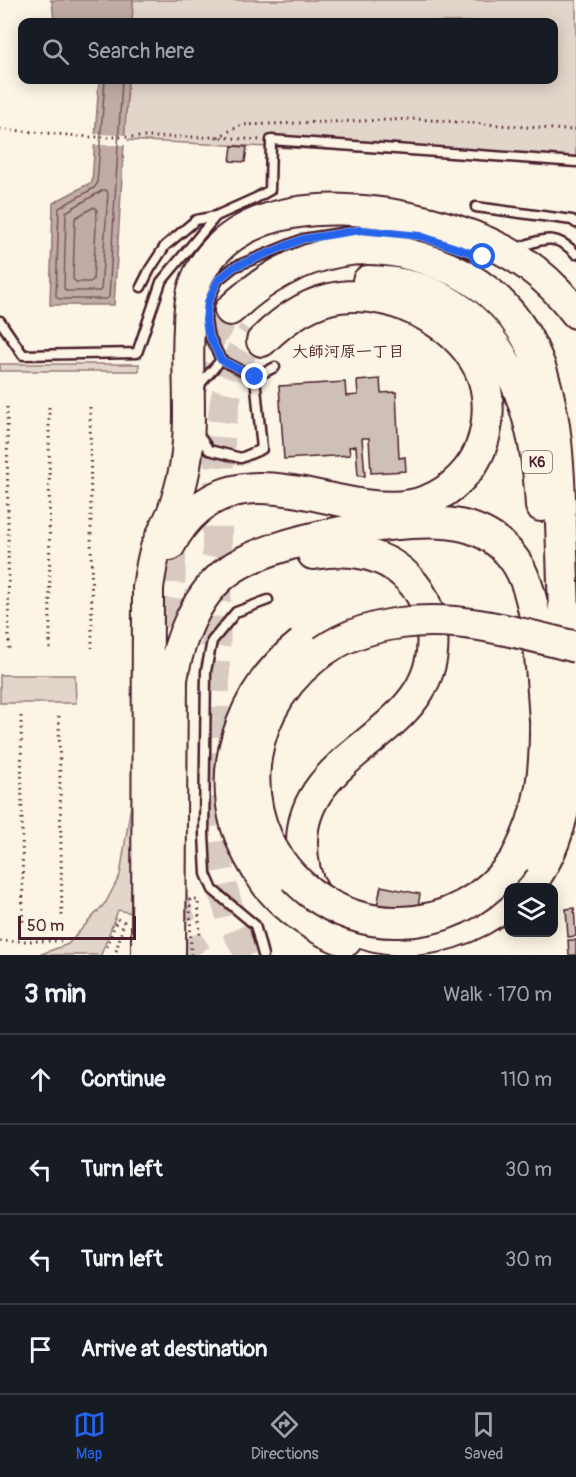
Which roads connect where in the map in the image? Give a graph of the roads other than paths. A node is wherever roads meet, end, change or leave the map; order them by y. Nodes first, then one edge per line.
1 (576, 162) edge
2 (476, 207) dead end
3 (216, 216) junction
4 (576, 223) edge
5 (522, 246) dead end
6 (576, 254) edge
7 (483, 257) dead end
8 (141, 287) dead end
9 (230, 310) tunnel mouth
10 (576, 313) edge
11 (0, 321) edge
12 (263, 347) junction
13 (221, 360) junction
14 (255, 377) junction
15 (268, 600) dead end
16 (576, 616) edge
17 (576, 630) edge
18 (576, 647) edge
19 (179, 648) junction
20 (148, 674) junction
21 (546, 730) junction
22 (570, 756) junction
23 (555, 839) junction
24 (519, 874) edge
25 (531, 883) edge
26 (504, 905) edge
27 (504, 911) edge
28 (171, 952) edge
29 (263, 955) edge

1 - 3 lane
2 - 4 lane
3 - 8 lane
3 - 11 lane
5 - 6 lane
7 - 13 lane
9 - 22 highway, K6
10 - 20 highway
12 - 14 lane
12 - 20 highway
12 - 21 highway, K6
13 - 14 lane
13 - 14 lane
15 - 29 lane
16 - 22 highway
17 - 27 highway, bridge
18 - 24 highway, K6, bridge
19 - 21 highway
19 - 26 highway
19 - 28 highway
20 - 28 highway
21 - 24 highway, K6
22 - 23 highway, K6
23 - 24 highway
23 - 25 highway, K6

